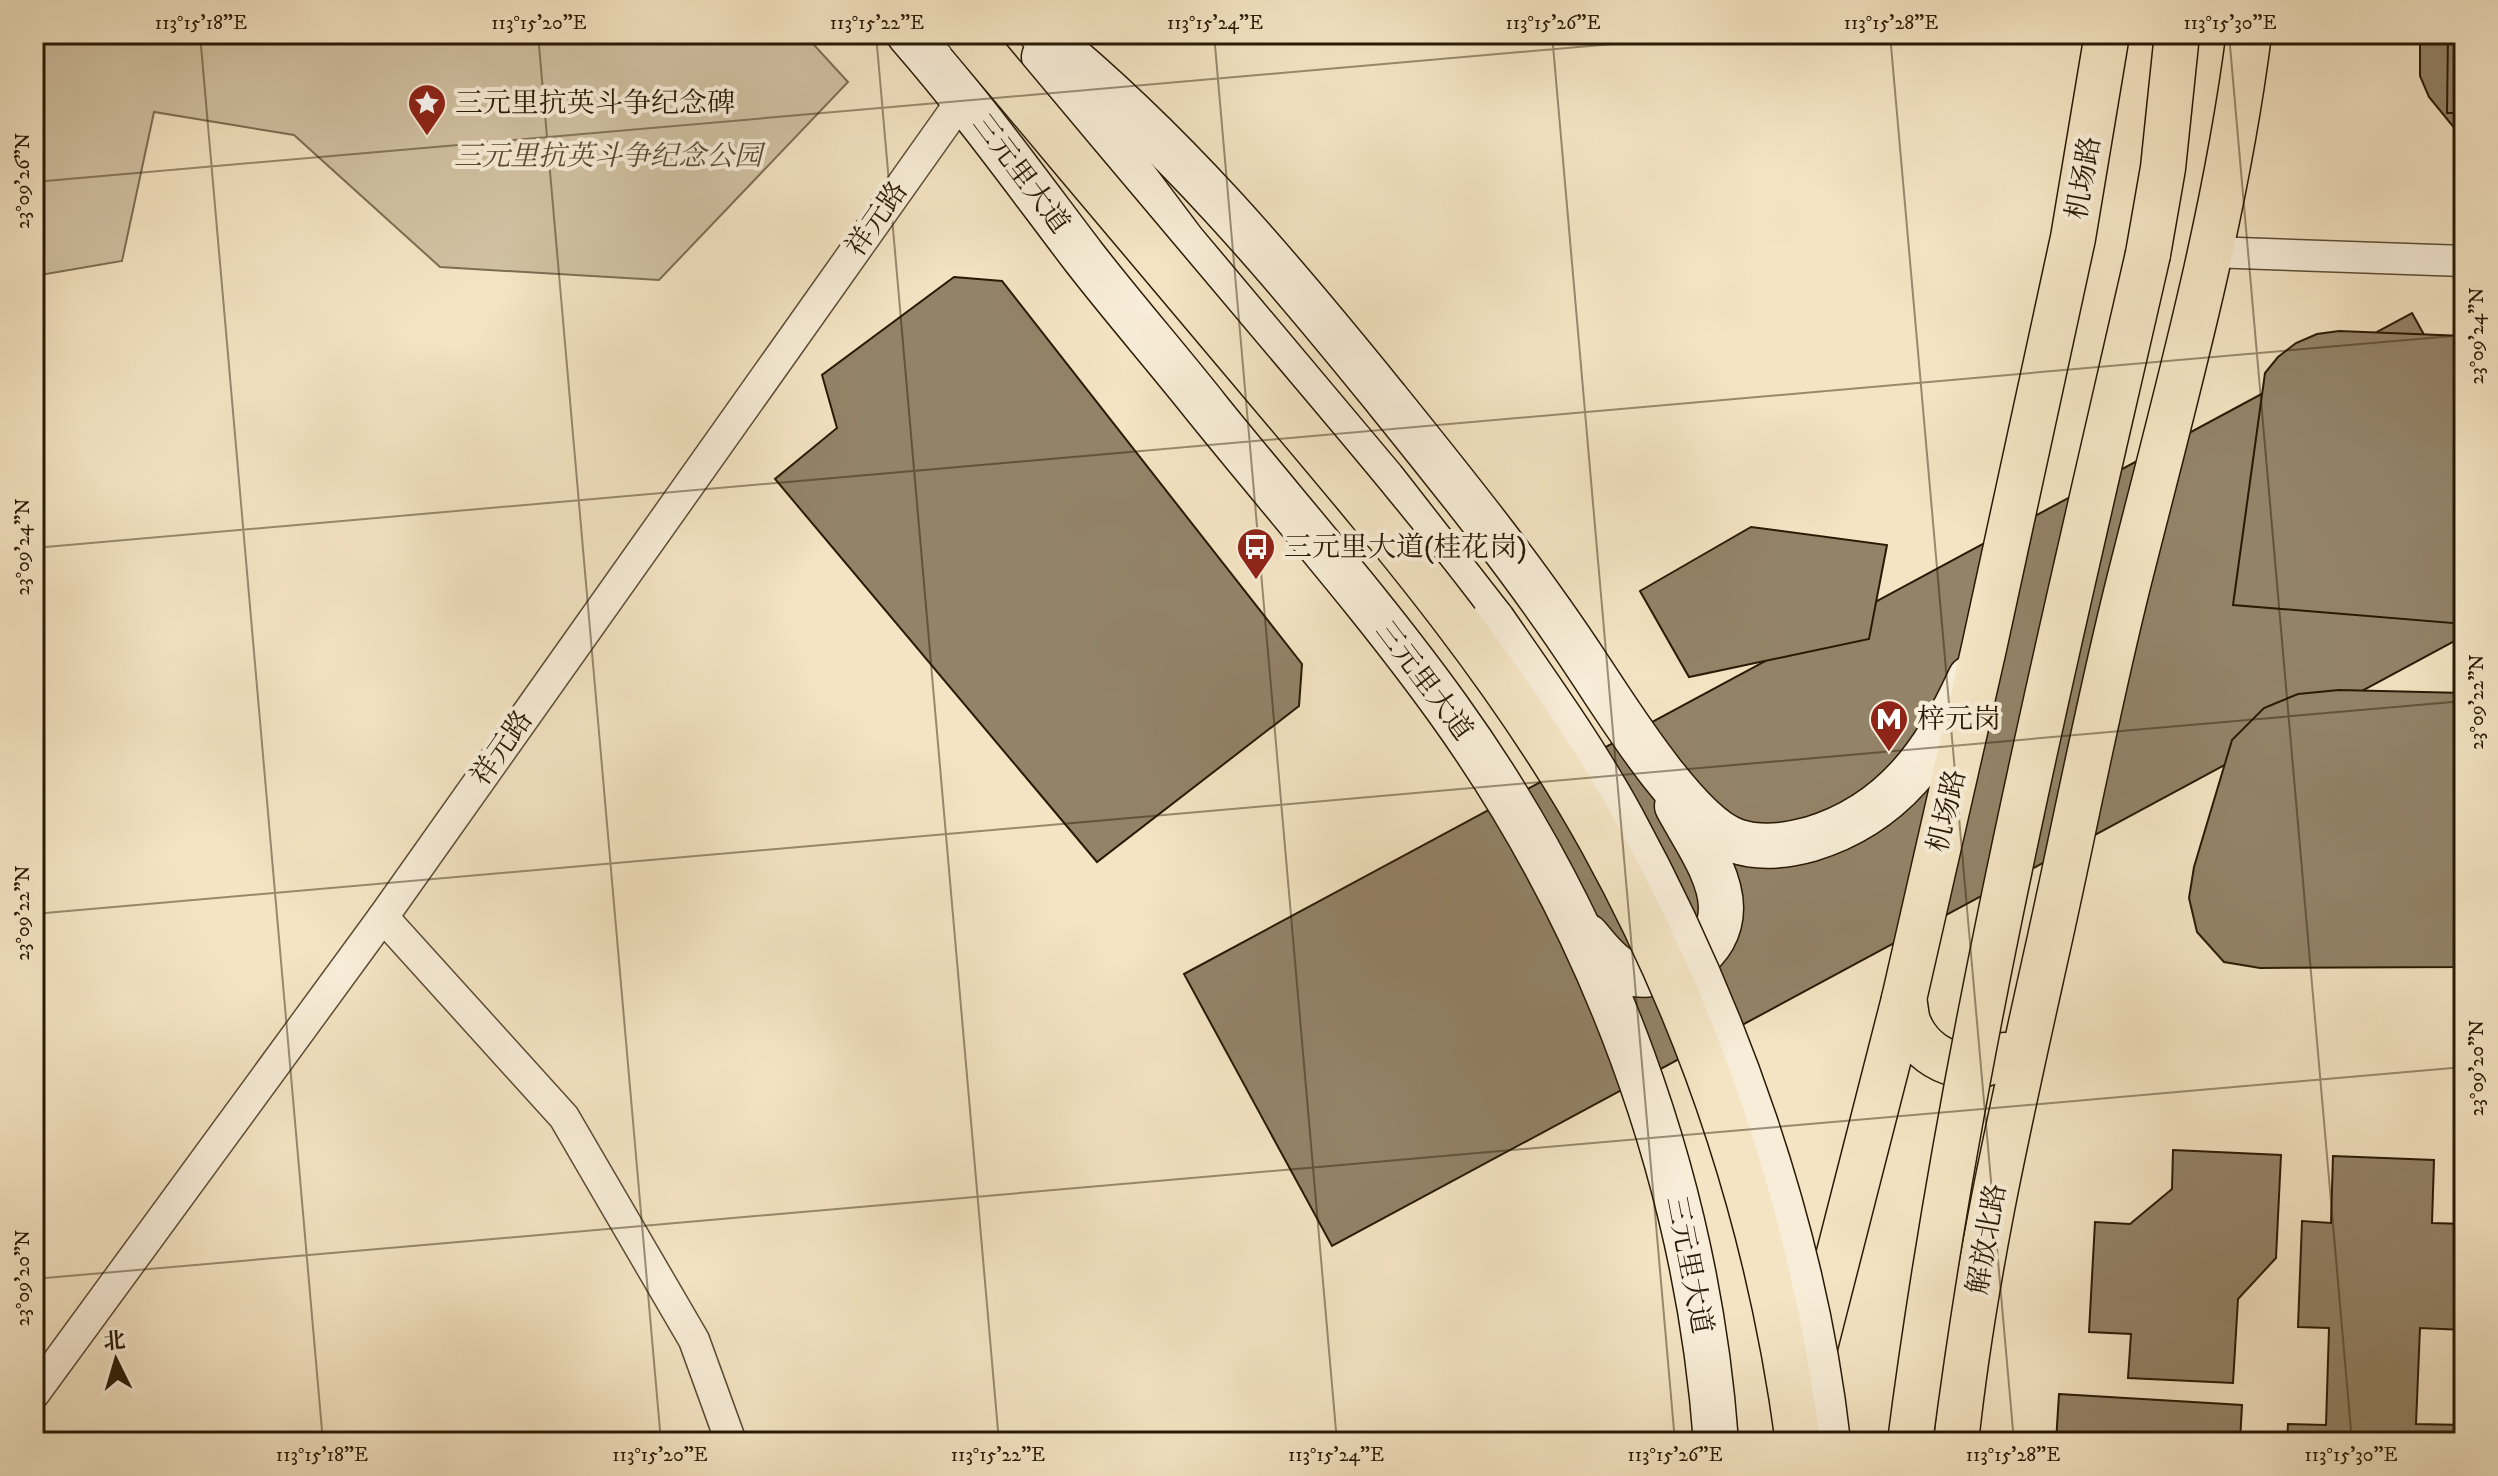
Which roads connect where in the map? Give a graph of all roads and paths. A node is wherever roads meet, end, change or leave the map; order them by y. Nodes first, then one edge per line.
1 (909, 34) edge
2 (968, 34) edge
3 (1027, 34) edge
4 (1042, 34) edge
5 (2107, 34) edge
6 (2177, 34) edge
7 (2249, 34) edge
8 (964, 97) junction
9 (2210, 252) junction
10 (2464, 261) edge
11 (1984, 648) junction
12 (1654, 766) junction
13 (383, 917) junction
14 (1573, 919) junction
15 (1904, 999) junction
16 (2028, 1037) junction
17 (34, 1394) edge
18 (731, 1442) edge
19 (1716, 1442) edge
20 (1790, 1442) edge
21 (1798, 1442) edge
22 (1828, 1442) edge
23 (1910, 1442) edge
24 (1956, 1442) edge

1 - 8 main road, 三元里大道
2 - 21 highway, bridge
3 - 22 main road, bridge
4 - 12 main road
5 - 11 highway, 机场路
6 - 23 highway, bridge
7 - 9 highway
8 - 13 street, 祥元路
8 - 14 main road, 三元里大道
9 - 10 street
9 - 16 highway
11 - 12 main road
11 - 15 highway, 机场路
12 - 14 main road
13 - 17 street, 祥元路
13 - 18 street
14 - 19 main road, 三元里大道
15 - 16 highway
15 - 20 highway, 机场路
16 - 24 highway, 解放北路

